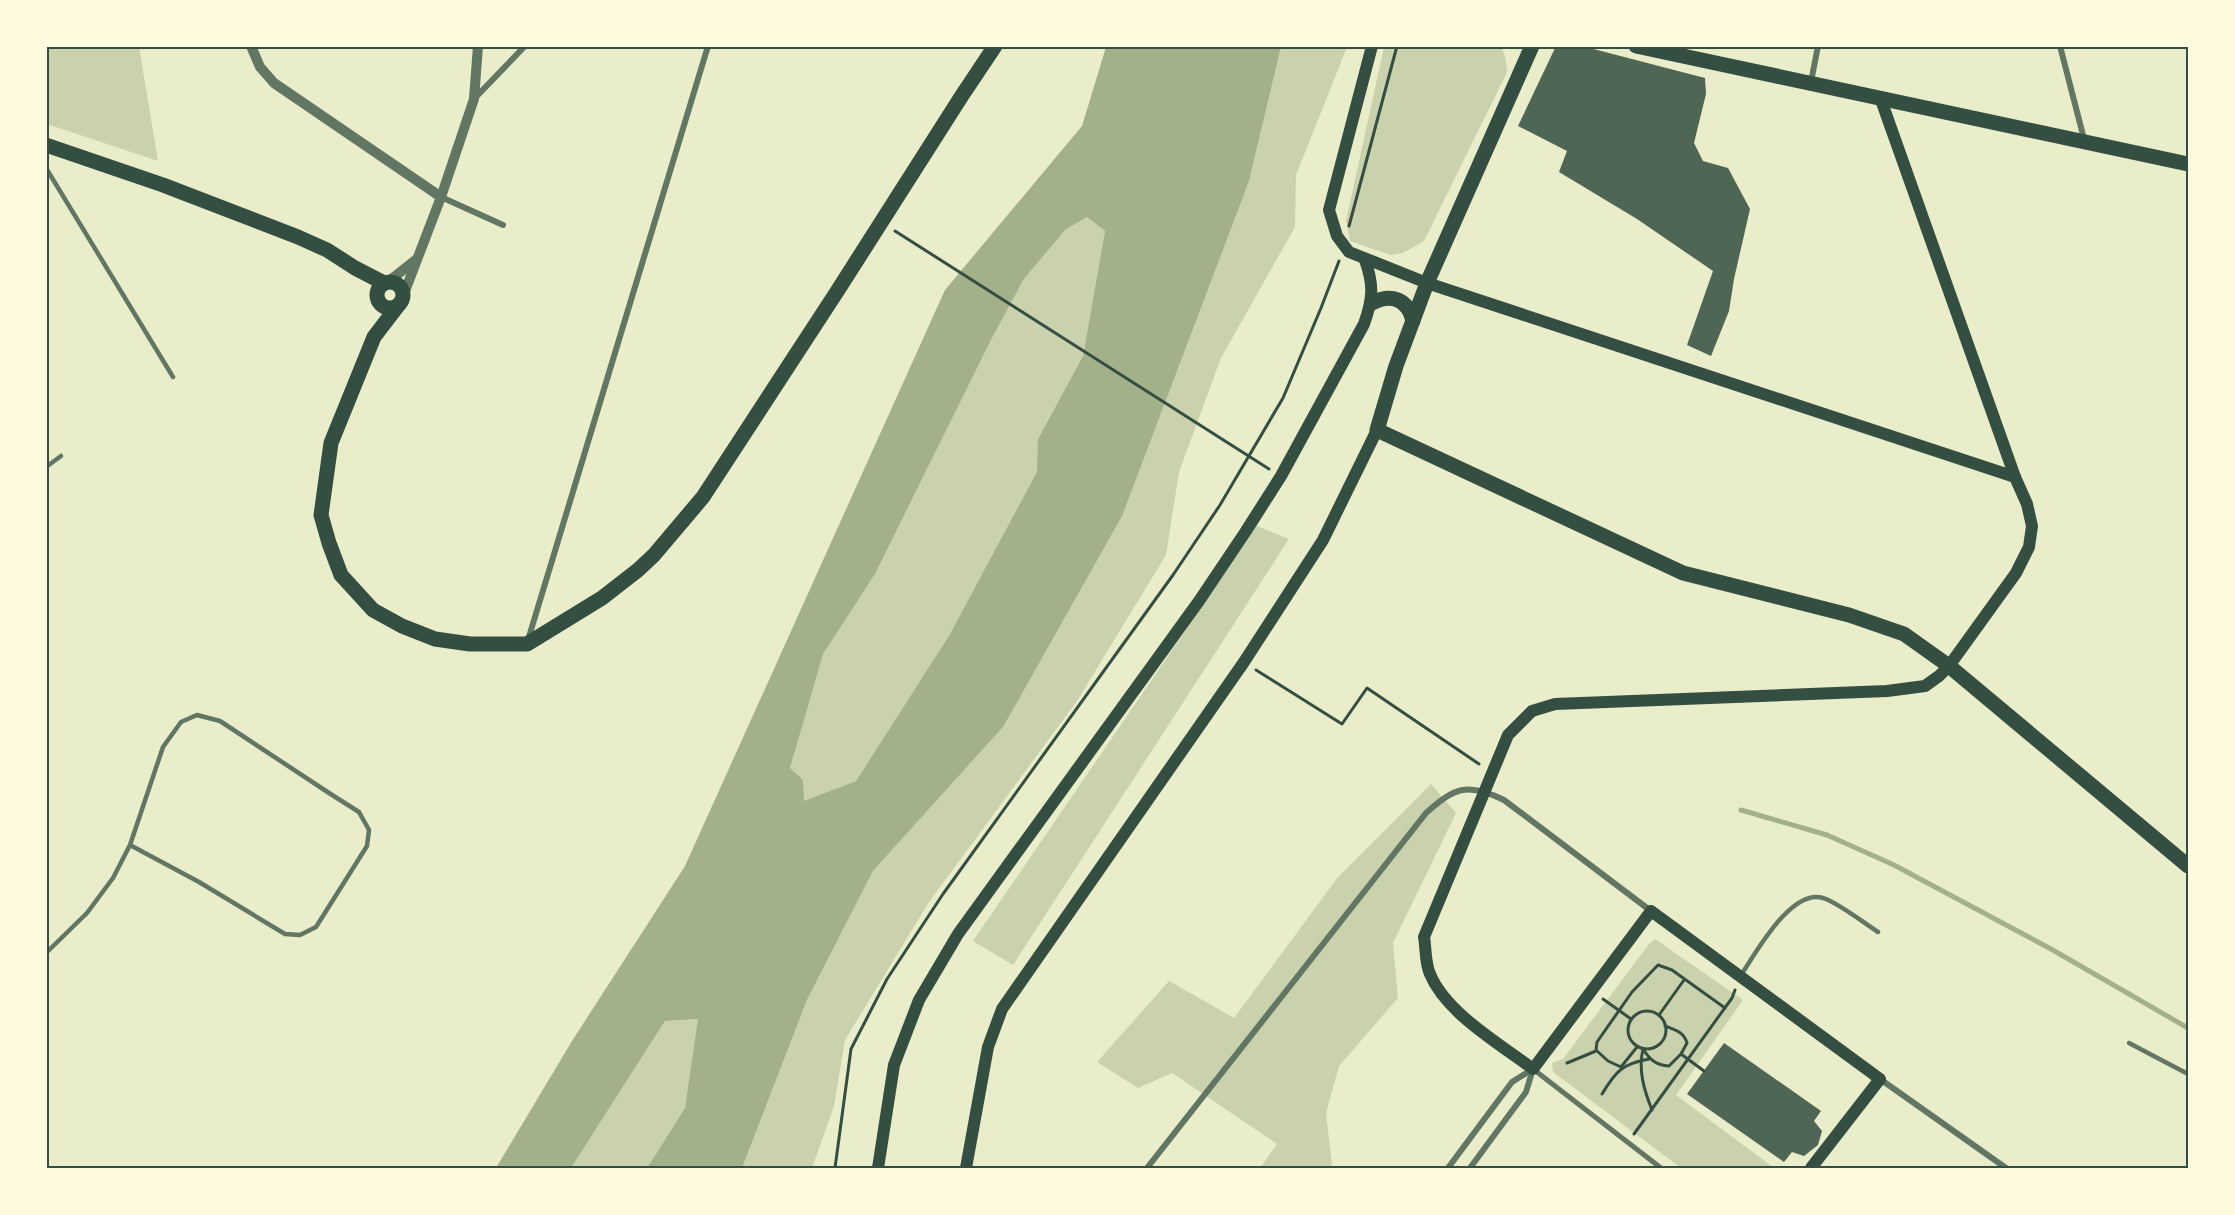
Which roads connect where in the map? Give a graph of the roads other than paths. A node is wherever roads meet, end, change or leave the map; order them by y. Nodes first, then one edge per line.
1 (251, 46) edge
2 (478, 46) edge
3 (525, 46) edge
4 (708, 46) edge
5 (995, 46) edge
6 (1372, 46) edge
7 (1532, 46) edge
8 (1636, 46) edge
9 (1818, 46) edge
10 (2060, 46) edge
11 (1810, 82) junction
12 (1880, 98) junction
13 (474, 99) junction
14 (2085, 143) junction
15 (46, 145) edge
16 (2188, 164) edge
17 (46, 168) edge
18 (441, 197) junction
19 (503, 225) dead end
20 (417, 259) junction
21 (1365, 260) junction
22 (1427, 283) junction
23 (382, 288) junction
24 (401, 301) junction
25 (1372, 303) junction
26 (1413, 321) junction
27 (374, 337) junction
28 (173, 377) dead end
29 (1377, 430) junction
30 (61, 456) dead end
31 (46, 467) edge
32 (2015, 477) junction
33 (527, 644) junction
34 (1949, 666) junction
35 (1485, 790) junction
36 (130, 845) junction
37 (2188, 866) edge
38 (1651, 911) junction
39 (1878, 932) dead end
40 (46, 953) edge
41 (1740, 977) junction
42 (2129, 1043) dead end
43 (1533, 1069) junction
44 (2188, 1074) edge
45 (1880, 1079) junction
46 (878, 1168) edge
47 (966, 1168) edge
48 (1148, 1168) edge
49 (1448, 1168) edge
50 (1470, 1168) edge
51 (1661, 1168) edge
52 (1811, 1168) edge
53 (2006, 1168) edge

1 - 18 street
2 - 13 street
3 - 13 street
4 - 33 street
5 - 33 main road
6 - 21 main road
7 - 22 main road
8 - 11 main road
9 - 11 street
10 - 14 street
11 - 12 main road
12 - 14 main road
12 - 32 main road
13 - 18 street
14 - 16 main road
15 - 23 main road
17 - 28 lane
18 - 19 street
18 - 20 street
20 - 23 street
20 - 24 street
21 - 22 main road
21 - 25 main road
22 - 26 main road
22 - 32 main road
23 - 24 main road
23 - 24 main road
23 - 27 main road
24 - 27 main road
25 - 26 main road
25 - 46 main road
26 - 29 main road
27 - 33 main road
29 - 34 main road
29 - 47 main road
30 - 31 lane
32 - 34 main road
34 - 35 main road
34 - 37 main road
35 - 38 street
35 - 43 main road
35 - 48 street
36 - 36 lane
36 - 40 lane
38 - 41 main road
38 - 43 main road
39 - 41 lane
41 - 45 main road
42 - 44 lane
43 - 49 street
43 - 50 street
43 - 51 street
45 - 52 main road
45 - 53 street

